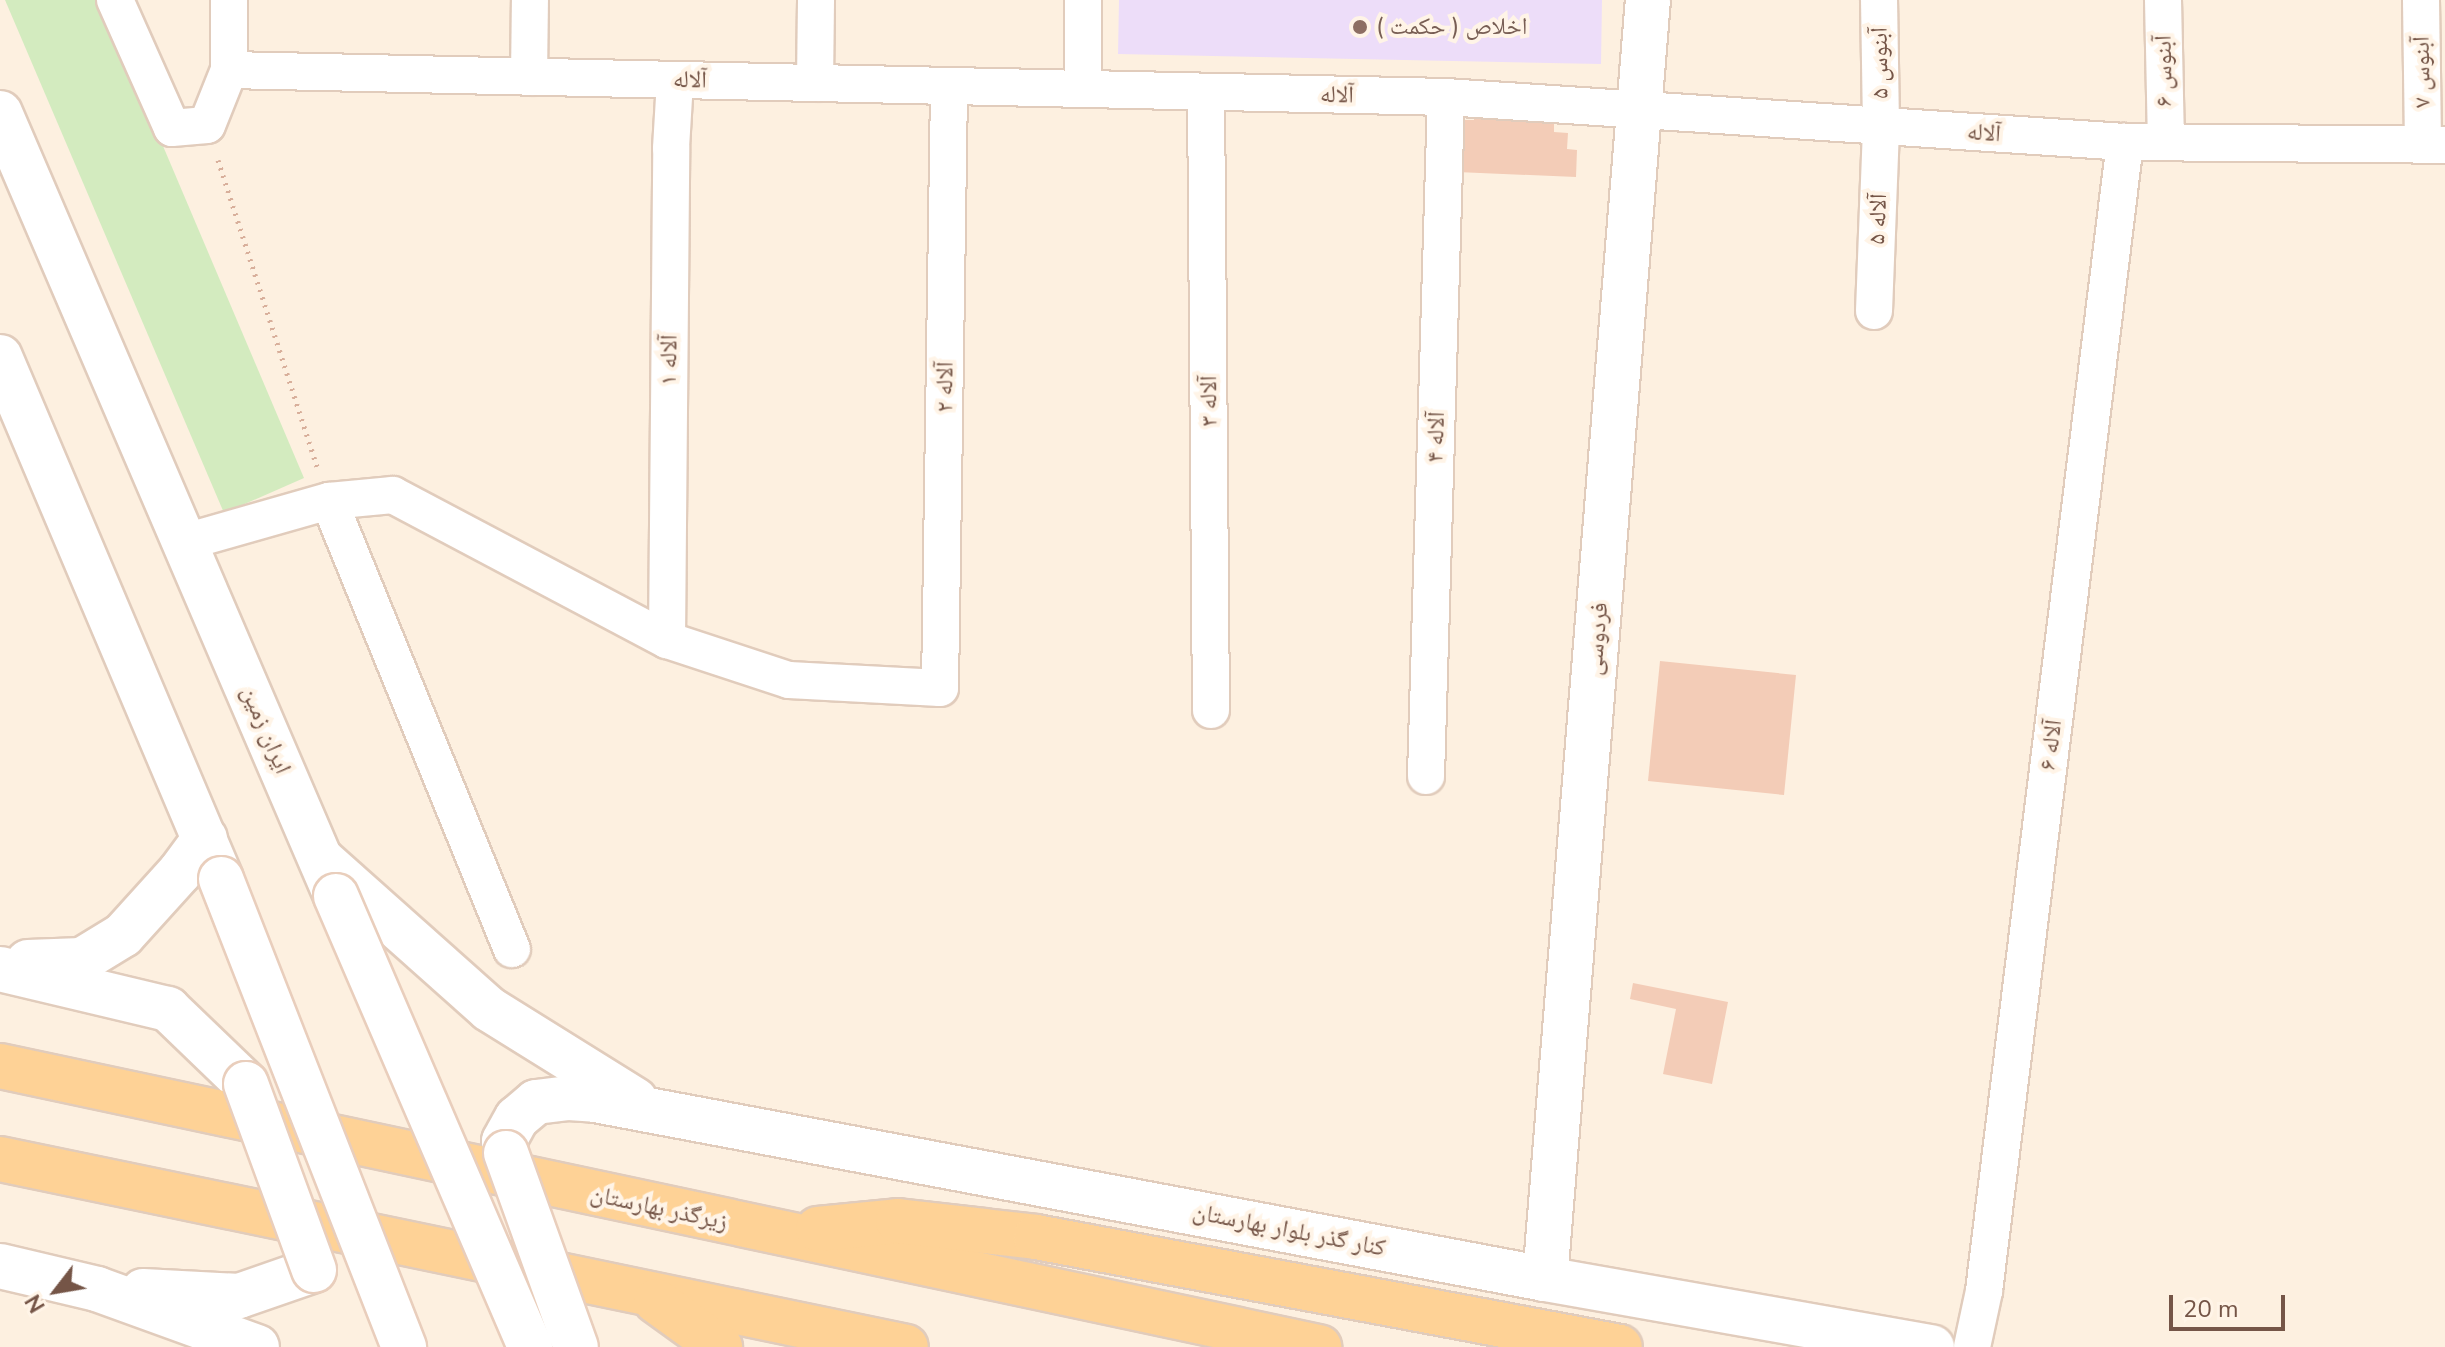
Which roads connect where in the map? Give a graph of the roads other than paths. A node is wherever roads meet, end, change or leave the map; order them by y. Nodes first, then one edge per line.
1 (115, 0) edge
2 (229, 0) edge
3 (530, 0) edge
4 (816, 0) edge
5 (1083, 0) edge
6 (1648, 0) edge
7 (1879, 0) edge
8 (2163, 0) edge
9 (2421, 0) edge
10 (229, 70) junction
11 (529, 77) junction
12 (675, 80) junction
13 (815, 83) junction
14 (949, 86) junction
15 (1083, 89) junction
16 (1206, 92) junction
17 (1446, 97) junction
18 (1641, 109) junction
19 (0, 113) edge
20 (1881, 126) junction
21 (2125, 142) junction
22 (2166, 142) junction
23 (2434, 144) edge
24 (1874, 311) dead end
25 (0, 357) edge
26 (329, 501) junction
27 (185, 542) junction
28 (667, 640) junction
29 (1211, 710) dead end
30 (1426, 776) dead end
31 (205, 838) junction
32 (329, 879) junction
33 (512, 949) dead end
34 (0, 963) edge
35 (0, 969) edge
36 (0, 1066) edge
37 (647, 1107) junction
38 (0, 1159) edge
39 (777, 1234) junction
40 (0, 1266) edge
41 (1545, 1279) junction
42 (97, 1289) junction
43 (644, 1293) junction
44 (257, 1347) edge
45 (404, 1347) edge
46 (530, 1347) edge
47 (576, 1347) edge
48 (720, 1347) edge
49 (906, 1347) edge
50 (1319, 1347) edge
51 (1620, 1347) edge
52 (1932, 1347) edge
53 (1972, 1347) edge

1 - 10 street
2 - 10 street
3 - 11 street
4 - 13 street
5 - 15 street
6 - 18 main road, فردوسی
7 - 20 street, آبنوس ۵
8 - 22 street, آبنوس ۶
9 - 23 street, آبنوس ۷
10 - 11 street, آلاله
11 - 12 street, آلاله
12 - 13 street, آلاله
12 - 28 street, آلاله ۱
13 - 14 street, آلاله
14 - 15 street, آلاله
14 - 28 street, آلاله ۲
15 - 16 street, آلاله
16 - 17 street, آلاله
16 - 29 street, آلاله ۳
17 - 18 street, آلاله
17 - 30 street, آلاله ۴
18 - 20 street, آلاله
18 - 41 main road, فردوسی
19 - 27 main road, ایران زمین
20 - 21 street, آلاله
20 - 24 street, آلاله ۵
21 - 22 street, آلاله
21 - 53 street, آلاله ۶
22 - 23 street, آلاله
25 - 31 main road
26 - 27 street
26 - 28 street
26 - 33 street
27 - 32 main road, ایران زمین
31 - 34 main road
31 - 45 main road, bridge
32 - 37 main road
32 - 46 main road, ایران زمین, bridge
35 - 42 main road, bridge
36 - 39 main road, زیرگذر بهارستان
37 - 41 main road, کنار گذر بلوار بهارستان
37 - 47 main road, کنار گذر بلوار بهارستان, bridge
38 - 43 main road
39 - 50 main road, زیرگذر بهارستان
39 - 51 main road
40 - 42 main road
41 - 52 main road, کنار گذر بلوار بهارستان
42 - 44 main road
43 - 48 main road
43 - 49 main road

